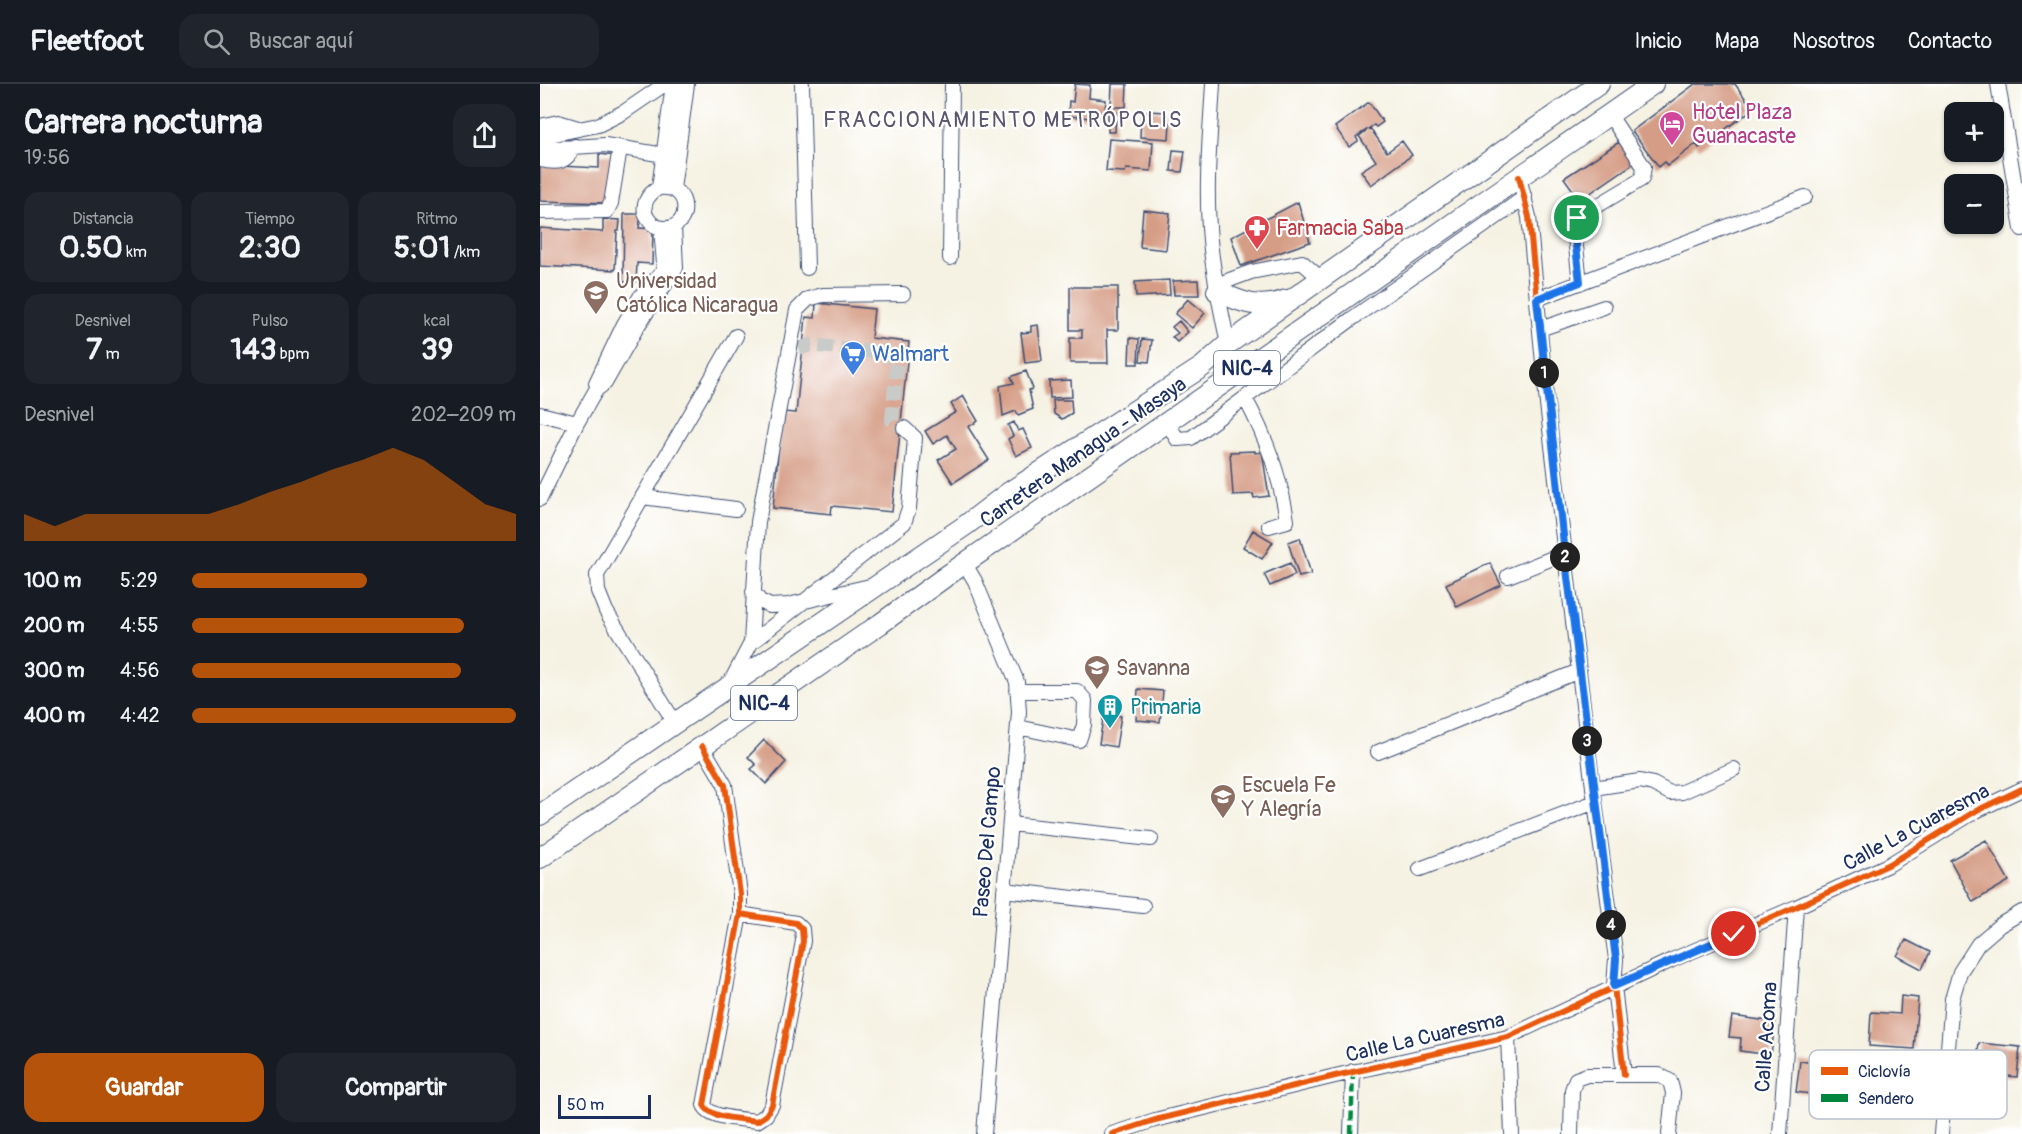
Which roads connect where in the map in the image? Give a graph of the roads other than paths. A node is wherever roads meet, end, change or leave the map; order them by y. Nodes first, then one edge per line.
1 (664, 84) edge
2 (673, 84) edge
3 (687, 84) edge
4 (802, 84) edge
5 (952, 84) edge
6 (1213, 84) edge
7 (1599, 84) edge
8 (1653, 84) edge
9 (1998, 84) edge
10 (1609, 114) junction
11 (540, 126) edge
12 (580, 129) junction
13 (540, 137) edge
14 (575, 146) junction
15 (620, 148) junction
16 (540, 149) edge
17 (664, 155) junction
18 (540, 160) edge
19 (1519, 177) junction
20 (659, 188) junction
21 (673, 189) junction
22 (1525, 197) junction
23 (1806, 197) dead end
24 (540, 212) edge
25 (668, 227) junction
26 (2022, 229) edge
27 (950, 258) dead end
28 (807, 268) dead end
29 (1321, 279) junction
30 (1580, 282) junction
31 (1217, 288) junction
32 (903, 294) dead end
33 (1297, 296) junction
34 (1537, 299) junction
35 (1604, 307) dead end
36 (1331, 308) junction
37 (1540, 329) junction
38 (736, 336) dead end
39 (1228, 344) junction
40 (799, 349) tunnel mouth
41 (788, 361) junction
42 (1245, 398) junction
43 (540, 414) edge
44 (1169, 422) junction
45 (576, 423) junction
46 (904, 428) tunnel mouth
47 (1008, 494) junction
48 (642, 497) junction
49 (540, 500) edge
50 (736, 509) dead end
51 (1024, 523) junction
52 (966, 525) junction
53 (1269, 526) dead end
54 (988, 547) junction
55 (1565, 553) junction
56 (965, 564) junction
57 (1508, 576) dead end
58 (879, 584) junction
59 (753, 592) junction
60 (804, 601) junction
61 (751, 643) junction
62 (1579, 671) junction
63 (728, 687) junction
64 (1017, 691) junction
65 (675, 723) junction
66 (1018, 727) junction
67 (702, 746) junction
68 (1378, 752) dead end
69 (1734, 769) dead end
70 (1593, 788) junction
71 (2022, 789) edge
72 (1595, 802) junction
73 (540, 815) edge
74 (1010, 824) junction
75 (1150, 839) dead end
76 (540, 858) edge
77 (1420, 868) dead end
78 (1004, 890) junction
79 (1143, 906) dead end
80 (1796, 907) junction
81 (2022, 912) edge
82 (740, 914) junction
83 (1614, 986) junction
84 (1508, 1037) junction
85 (1948, 1050) edge
86 (1353, 1071) junction
87 (1624, 1075) junction
88 (1942, 1119) edge
89 (984, 1134) edge
90 (1112, 1134) edge
91 (1351, 1134) edge
92 (1512, 1134) edge
93 (1571, 1134) edge
94 (1670, 1134) edge
95 (1780, 1134) edge
96 (1941, 1134) edge

1 - 12 street
2 - 17 street
3 - 21 street
4 - 28 street
5 - 27 street
6 - 31 street
7 - 29 highway, Carretera Managua - Masaya / NIC-4
8 - 10 highway, Carretera Managua - Masaya / NIC-4
9 - 26 street
10 - 19 highway, Carretera Managua - Masaya / NIC-4
10 - 30 street
11 - 12 street
12 - 13 street
14 - 15 street
14 - 16 street
14 - 18 street
15 - 17 street
15 - 24 street
17 - 20 street
19 - 22 street
19 - 36 highway, Carretera Managua - Masaya / NIC-4
20 - 21 street
20 - 25 street
21 - 25 street
22 - 34 street
22 - 42 street
23 - 30 street
25 - 45 street
29 - 31 street
29 - 33 highway, Carretera Managua - Masaya / NIC-4
30 - 34 street
31 - 33 highway
31 - 39 street
32 - 41 street
33 - 39 highway, Carretera Managua - Masaya / NIC-4
34 - 37 street
35 - 37 street
36 - 39 highway
36 - 44 highway, Carretera Managua - Masaya / NIC-4
37 - 55 street
38 - 48 street
39 - 44 highway
39 - 47 highway, Carretera Managua - Masaya / NIC-4
40 - 41 street
41 - 59 street
42 - 44 street
42 - 53 street
43 - 45 street
44 - 51 highway, Carretera Managua - Masaya / NIC-4
45 - 49 street
46 - 60 street
47 - 51 highway
47 - 52 highway, Carretera Managua - Masaya / NIC-4
48 - 50 street
48 - 65 street
51 - 54 highway, Carretera Managua - Masaya / NIC-4
52 - 54 highway
52 - 58 highway, Carretera Managua - Masaya / NIC-4
54 - 56 highway, Carretera Managua - Masaya / NIC-4
55 - 57 street
55 - 62 street
56 - 64 street, Paseo Del Campo
56 - 67 highway, Carretera Managua - Masaya / NIC-4
58 - 60 street
58 - 63 highway, Carretera Managua - Masaya / NIC-4
59 - 60 street
59 - 61 street
60 - 61 street
61 - 63 street
62 - 68 street
62 - 70 street
63 - 65 highway, Carretera Managua - Masaya / NIC-4
64 - 66 street, Paseo Del Campo
64 - 66 street
65 - 73 highway, Carretera Managua - Masaya / NIC-4
66 - 74 street, Paseo Del Campo
67 - 76 highway, Carretera Managua - Masaya / NIC-4
67 - 82 street
69 - 70 street
70 - 72 street
71 - 80 street, Calle La Cuaresma
72 - 77 street
72 - 83 street
74 - 75 street
74 - 78 street, Paseo Del Campo
78 - 79 street
78 - 89 street, Paseo Del Campo
80 - 83 street, Calle La Cuaresma
80 - 95 street, Calle Acoma
81 - 85 street
82 - 82 street
83 - 84 street, Calle La Cuaresma
83 - 87 street
84 - 86 street, Calle La Cuaresma
84 - 92 street
86 - 90 street, Calle La Cuaresma
86 - 91 street
87 - 93 street
87 - 94 street
88 - 96 street

